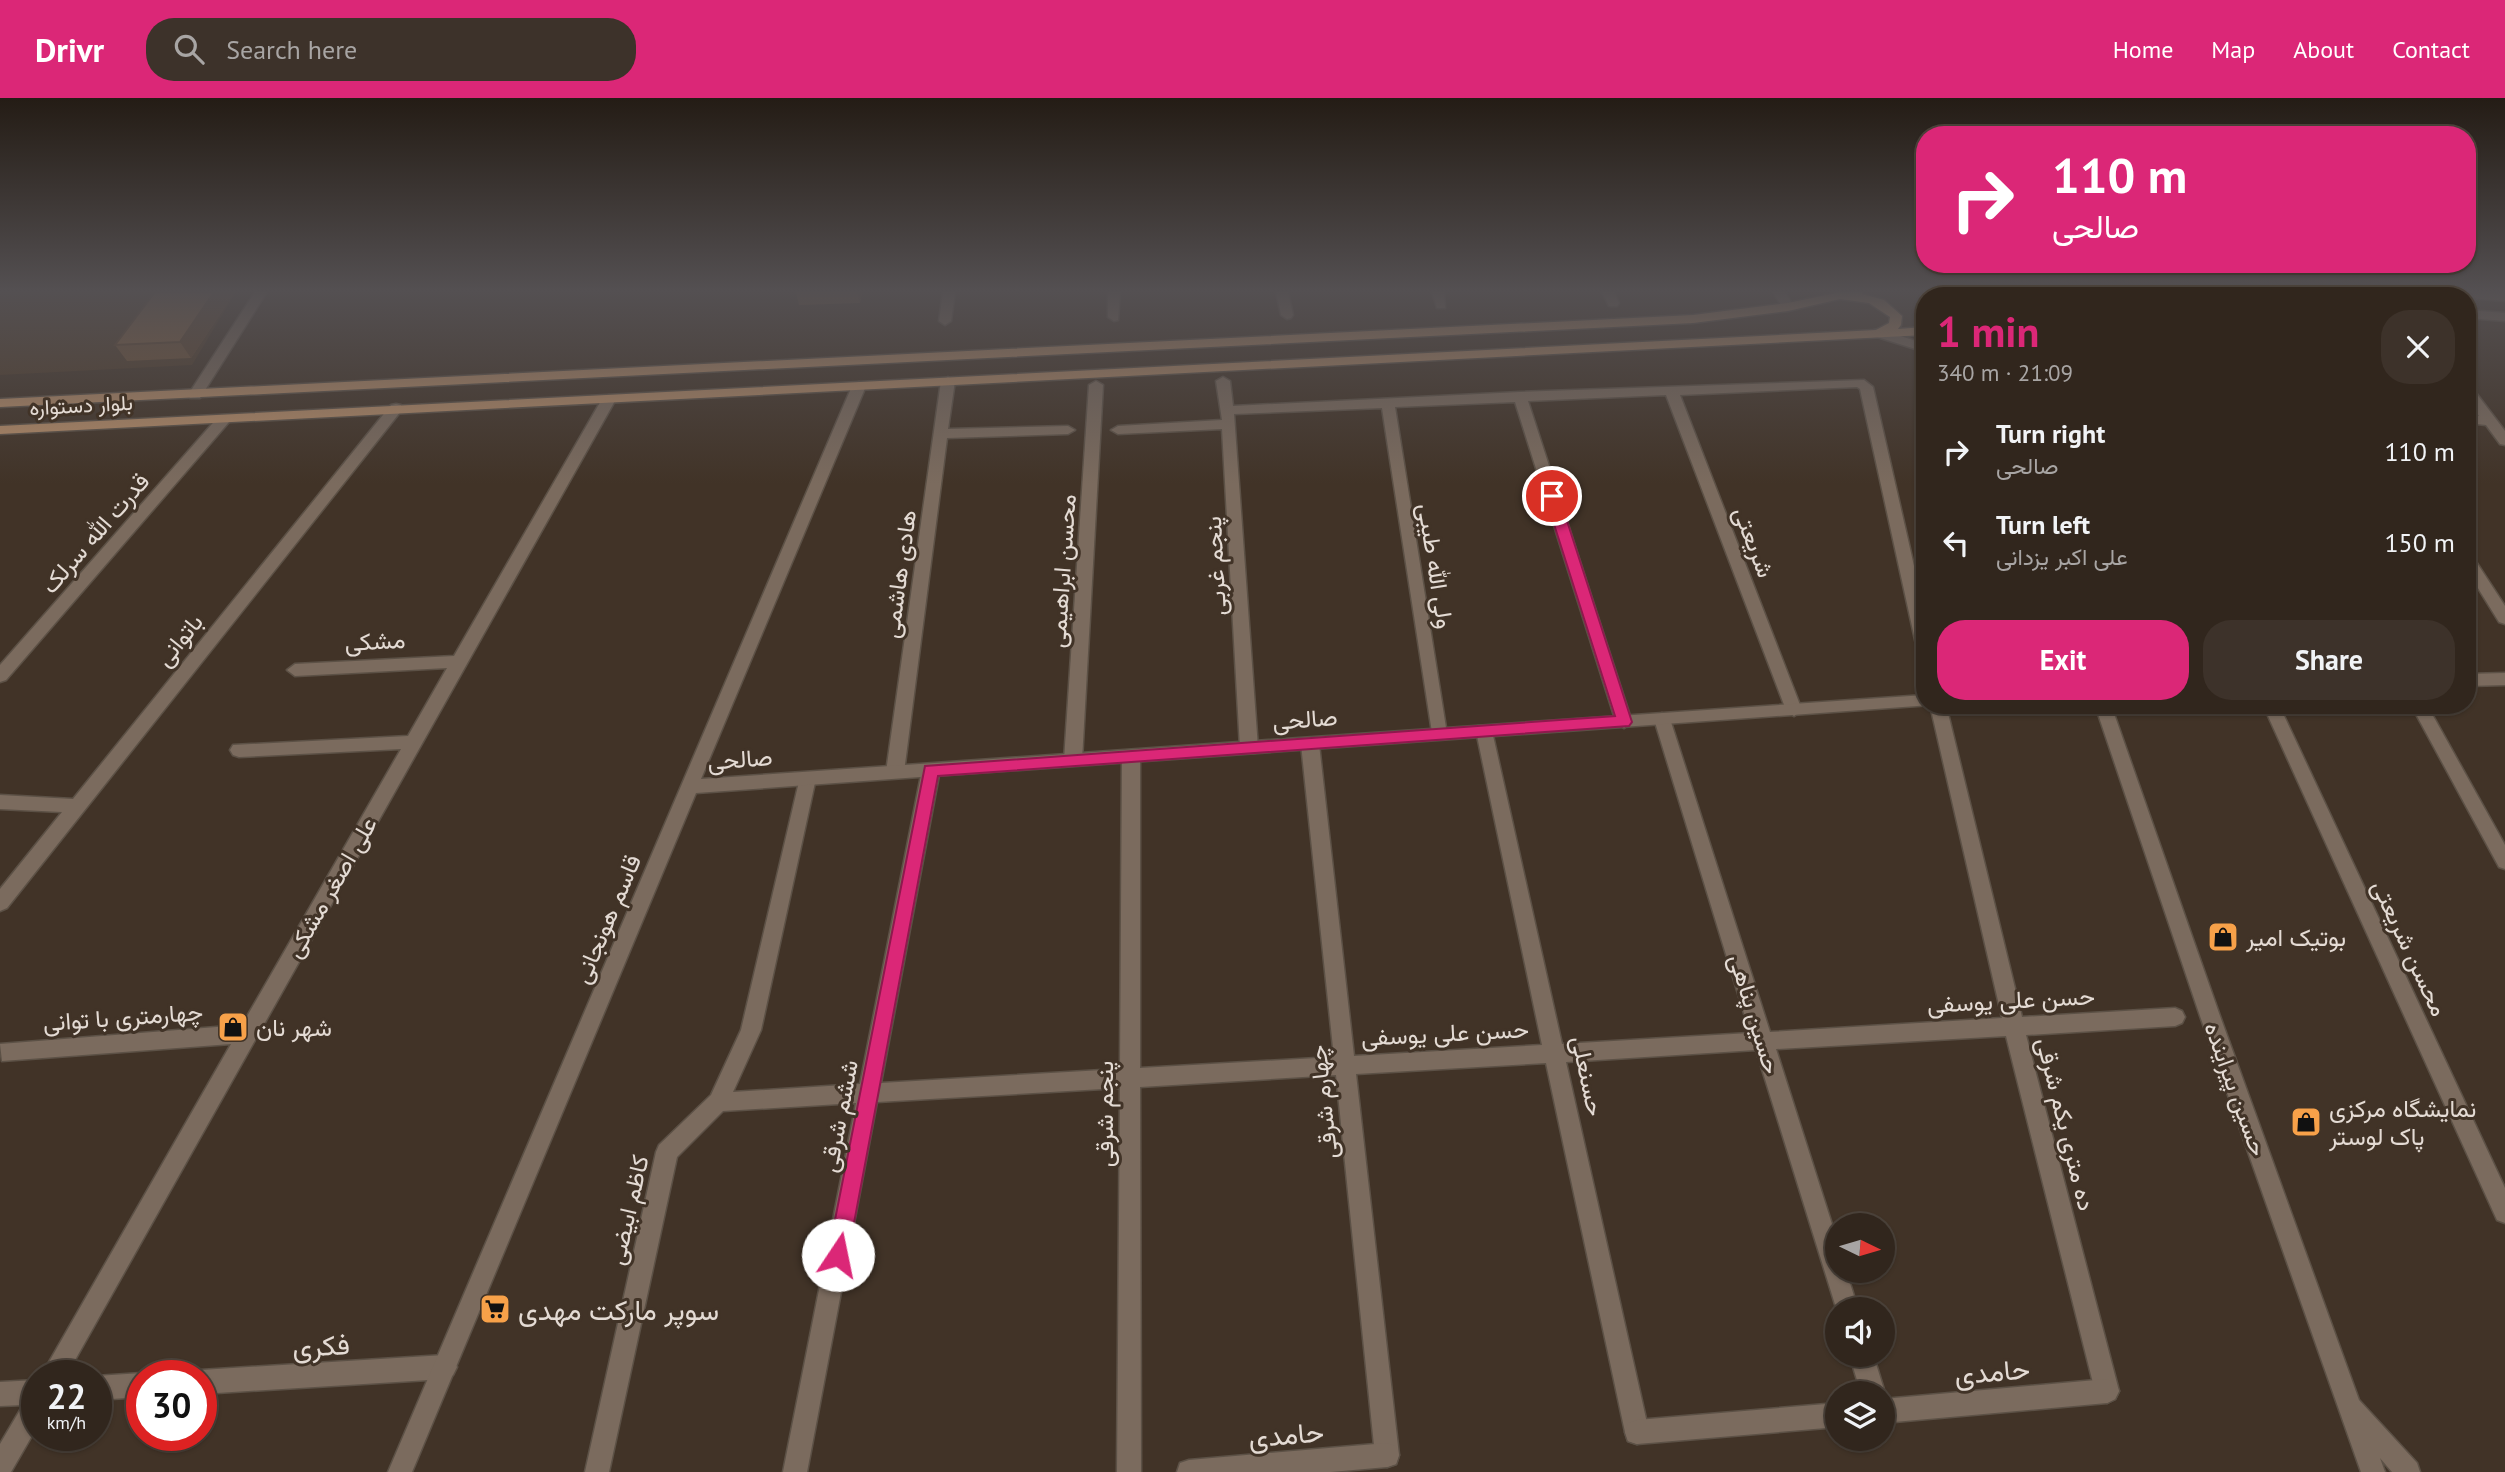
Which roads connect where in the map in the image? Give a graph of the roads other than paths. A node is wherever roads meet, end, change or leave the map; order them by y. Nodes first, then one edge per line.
1 (220, 356) edge
2 (965, 356) edge
3 (1431, 356) edge
4 (948, 381) junction
5 (1223, 381) dead end
6 (1096, 385) dead end
7 (859, 386) junction
8 (1671, 390) junction
9 (195, 395) junction
10 (1520, 397) junction
11 (609, 399) junction
12 (0, 403) edge
13 (2476, 403) edge
14 (1388, 404) junction
15 (396, 408) junction
16 (1229, 417) junction
17 (224, 419) junction
18 (2476, 420) edge
19 (2490, 421) junction
20 (0, 430) edge
21 (1068, 430) dead end
22 (1118, 430) dead end
23 (940, 434) junction
24 (2505, 441) edge
25 (2476, 573) edge
26 (1916, 609) edge
27 (2505, 618) edge
28 (459, 662) junction
29 (295, 670) dead end
30 (0, 676) edge
31 (2505, 679) edge
32 (2476, 680) edge
33 (1916, 702) edge
34 (1794, 710) junction
35 (1940, 714) edge
36 (2106, 714) edge
37 (2275, 714) edge
38 (2424, 714) edge
39 (1662, 719) junction
40 (1624, 722) junction
41 (1484, 731) junction
42 (1439, 734) junction
43 (414, 742) junction
44 (1310, 744) junction
45 (1249, 748) junction
46 (239, 750) dead end
47 (1131, 756) junction
48 (1073, 760) junction
49 (931, 770) junction
50 (895, 772) junction
51 (807, 778) junction
52 (689, 787) junction
53 (0, 802) edge
54 (78, 806) junction
55 (2505, 862) edge
56 (0, 903) edge
57 (2175, 1017) dead end
58 (2014, 1026) junction
59 (247, 1034) junction
60 (1764, 1041) junction
61 (2, 1052) dead end
62 (1556, 1053) junction
63 (1345, 1065) junction
64 (1131, 1078) junction
65 (870, 1093) junction
66 (718, 1102) junction
67 (2505, 1212) edge
68 (1843, 1297) edge
69 (62, 1360) edge
70 (445, 1367) junction
71 (217, 1381) edge
72 (2107, 1391) joint
73 (21, 1393) edge
74 (0, 1394) edge
75 (2346, 1399) junction
76 (1895, 1410) edge
77 (1825, 1416) edge
78 (21, 1432) edge
79 (1387, 1455) joint
80 (0, 1468) edge
81 (400, 1472) edge
82 (597, 1472) edge
83 (795, 1472) edge
84 (1129, 1472) edge
85 (1189, 1472) edge
86 (2373, 1472) edge
87 (2409, 1472) edge

1 - 9 street
2 - 9 main road, بلوار دستواره
3 - 4 main road, بلوار دستواره
4 - 7 main road, بلوار دستواره
4 - 23 street, هادی هاشمی
5 - 16 street, پنجم غربی
6 - 48 street, محسن ابراهیمی
7 - 11 main road, بلوار دستواره
7 - 52 street, قاسم هونجانی
8 - 10 street
8 - 26 street
8 - 34 street, شریعتی
9 - 12 main road, بلوار دستواره
10 - 14 street
10 - 40 street
11 - 15 main road, بلوار دستواره
11 - 28 street, علی اصغر مشکی
13 - 19 street
14 - 16 street
14 - 42 street, ولی الله طیبی
15 - 17 main road, بلوار دستواره
15 - 54 street, باتوانی
16 - 22 street
16 - 45 street, پنجم غربی
17 - 20 main road, بلوار دستواره
17 - 30 street, قدرت الله سرلک
18 - 19 street
19 - 24 street
21 - 23 street
23 - 50 street, هادی هاشمی
25 - 27 street
28 - 29 street, مشکی
28 - 43 street, علی اصغر مشکی
31 - 32 street
33 - 34 street, صالحی
34 - 39 street, صالحی
35 - 58 street, ده متری یکم شرقی
36 - 75 street, حسین پیراینده
37 - 67 street, محسن شریعتی
38 - 55 street
39 - 40 street, صالحی
39 - 60 street, حسین پناهی
40 - 41 street, صالحی
41 - 42 street, صالحی
41 - 62 street, حسنعلی
42 - 44 street, صالحی
43 - 46 street
43 - 59 street, علی اصغر مشکی
44 - 45 street, صالحی
44 - 63 street, چهارم شرقی
45 - 47 street, صالحی
47 - 48 street, صالحی
47 - 64 street, پنجم شرقی
48 - 49 street, صالحی
49 - 50 street, صالحی
49 - 65 street, ششم شرقی
50 - 51 street, صالحی
51 - 52 street, صالحی
51 - 66 street, کاظم ابیضی
52 - 70 street, قاسم هونجانی
53 - 54 street
54 - 56 street, باتوانی
57 - 58 street, حسن علی یوسفی
58 - 60 street, حسن علی یوسفی
58 - 72 street, ده متری یکم شرقی
59 - 61 street, چهارمتری با توانی
59 - 69 street, علی اصغر مشکی
60 - 62 street, حسن علی یوسفی
60 - 68 street, حسین پناهی
62 - 63 street, حسن علی یوسفی
62 - 77 street, حسنعلی
63 - 64 street, حسن علی یوسفی
63 - 79 street, چهارم شرقی
64 - 65 street, حسن علی یوسفی
64 - 84 street, پنجم شرقی
65 - 66 street, حسن علی یوسفی
65 - 83 street, ششم شرقی
66 - 82 street, کاظم ابیضی
70 - 71 street, فکری
70 - 81 street, قاسم هونجانی
72 - 76 street, حامدی
73 - 74 street
75 - 86 street, حسین پیراینده
75 - 87 street
78 - 80 street
79 - 85 street, حامدی

